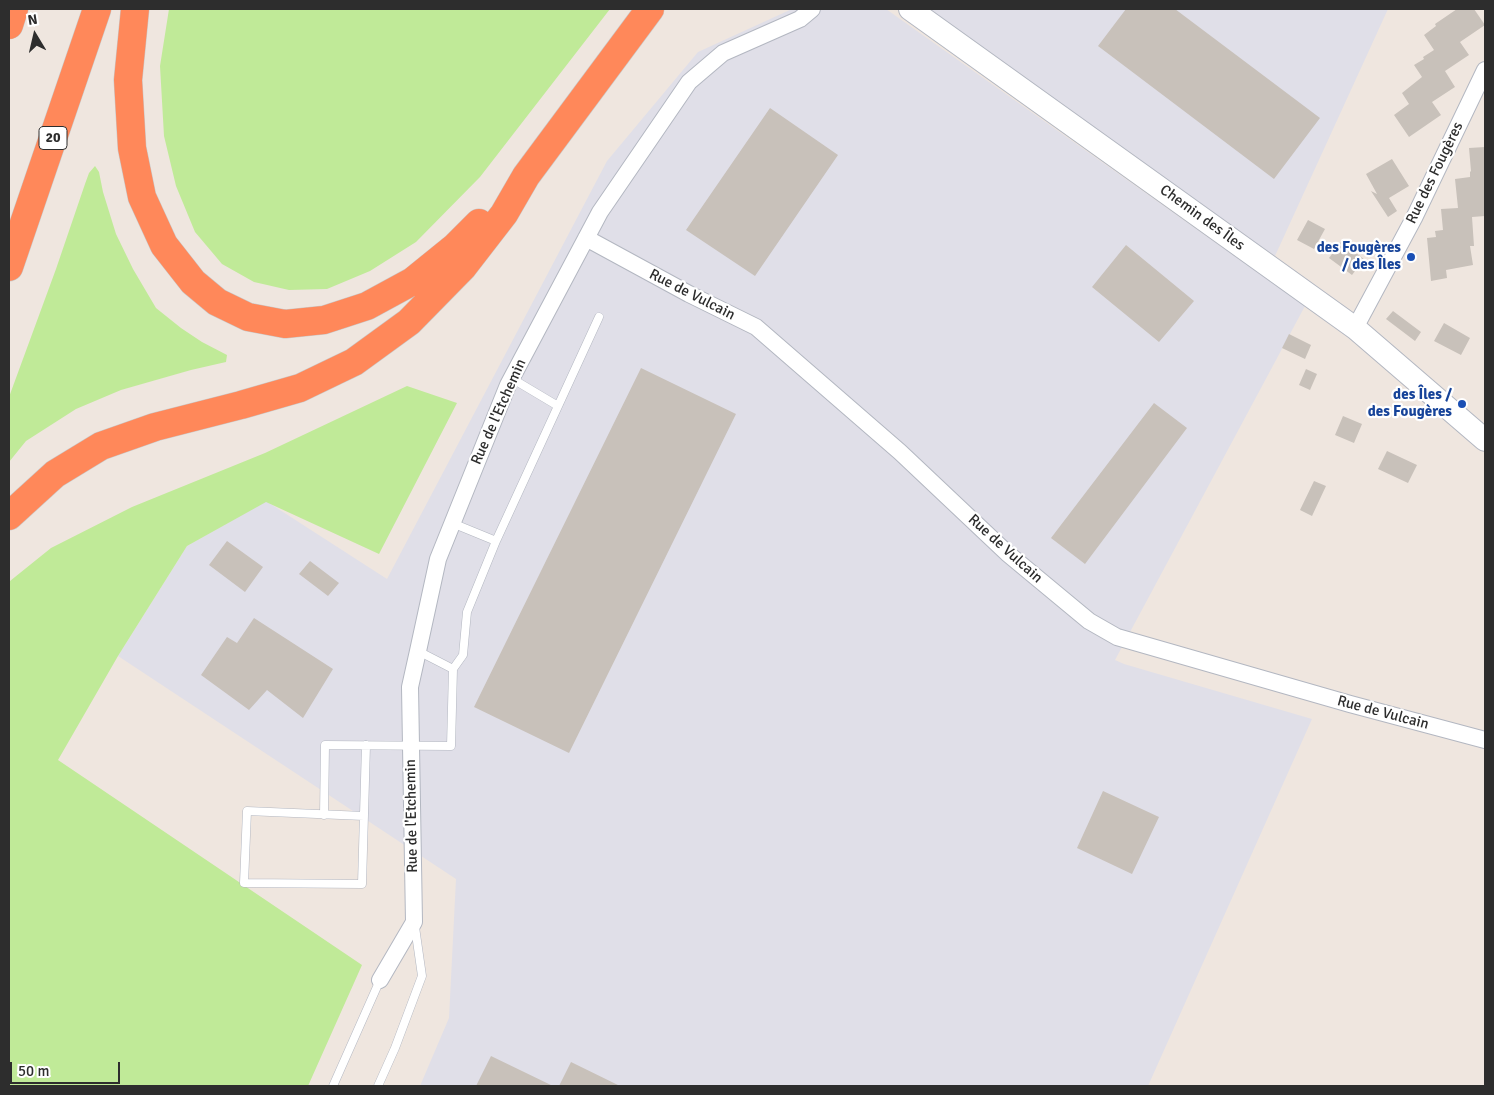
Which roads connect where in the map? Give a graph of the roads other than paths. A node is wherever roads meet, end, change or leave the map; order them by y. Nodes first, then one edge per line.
1 (14, 9) edge
2 (97, 9) edge
3 (135, 9) edge
4 (650, 9) edge
5 (812, 9) edge
6 (910, 9) edge
7 (9, 25) edge
8 (1485, 70) edge
9 (526, 176) junction
10 (586, 238) junction
11 (9, 267) edge
12 (599, 317) dead end
13 (1355, 328) junction
14 (511, 378) junction
15 (558, 406) junction
16 (1485, 440) edge
17 (9, 516) edge
18 (452, 523) junction
19 (496, 541) junction
20 (418, 651) junction
21 (453, 669) junction
22 (1485, 740) edge
23 (366, 745) junction
24 (411, 746) junction
25 (324, 815) junction
26 (364, 816) junction
27 (414, 922) junction
28 (380, 980) joint
29 (333, 1086) edge
30 (378, 1086) edge

1 - 7 highway
2 - 11 highway, 20
3 - 9 highway
4 - 9 highway
5 - 10 street, Rue de l'Etchemin
6 - 13 street, Chemin des Îles
8 - 13 street, Rue des Fougères
9 - 17 highway
10 - 14 street, Rue de l'Etchemin
10 - 22 street, Rue de Vulcain
12 - 15 lane
13 - 16 street, Chemin des Îles
14 - 15 lane
14 - 18 street, Rue de l'Etchemin
15 - 19 lane
18 - 19 lane
18 - 20 street, Rue de l'Etchemin
19 - 21 lane
20 - 21 lane
20 - 24 street, Rue de l'Etchemin
21 - 24 lane
23 - 24 lane
23 - 25 lane
23 - 26 lane
24 - 27 street, Rue de l'Etchemin
25 - 26 lane
25 - 26 lane
27 - 28 street
27 - 30 lane, Rue de l'Etchemin
28 - 29 lane

